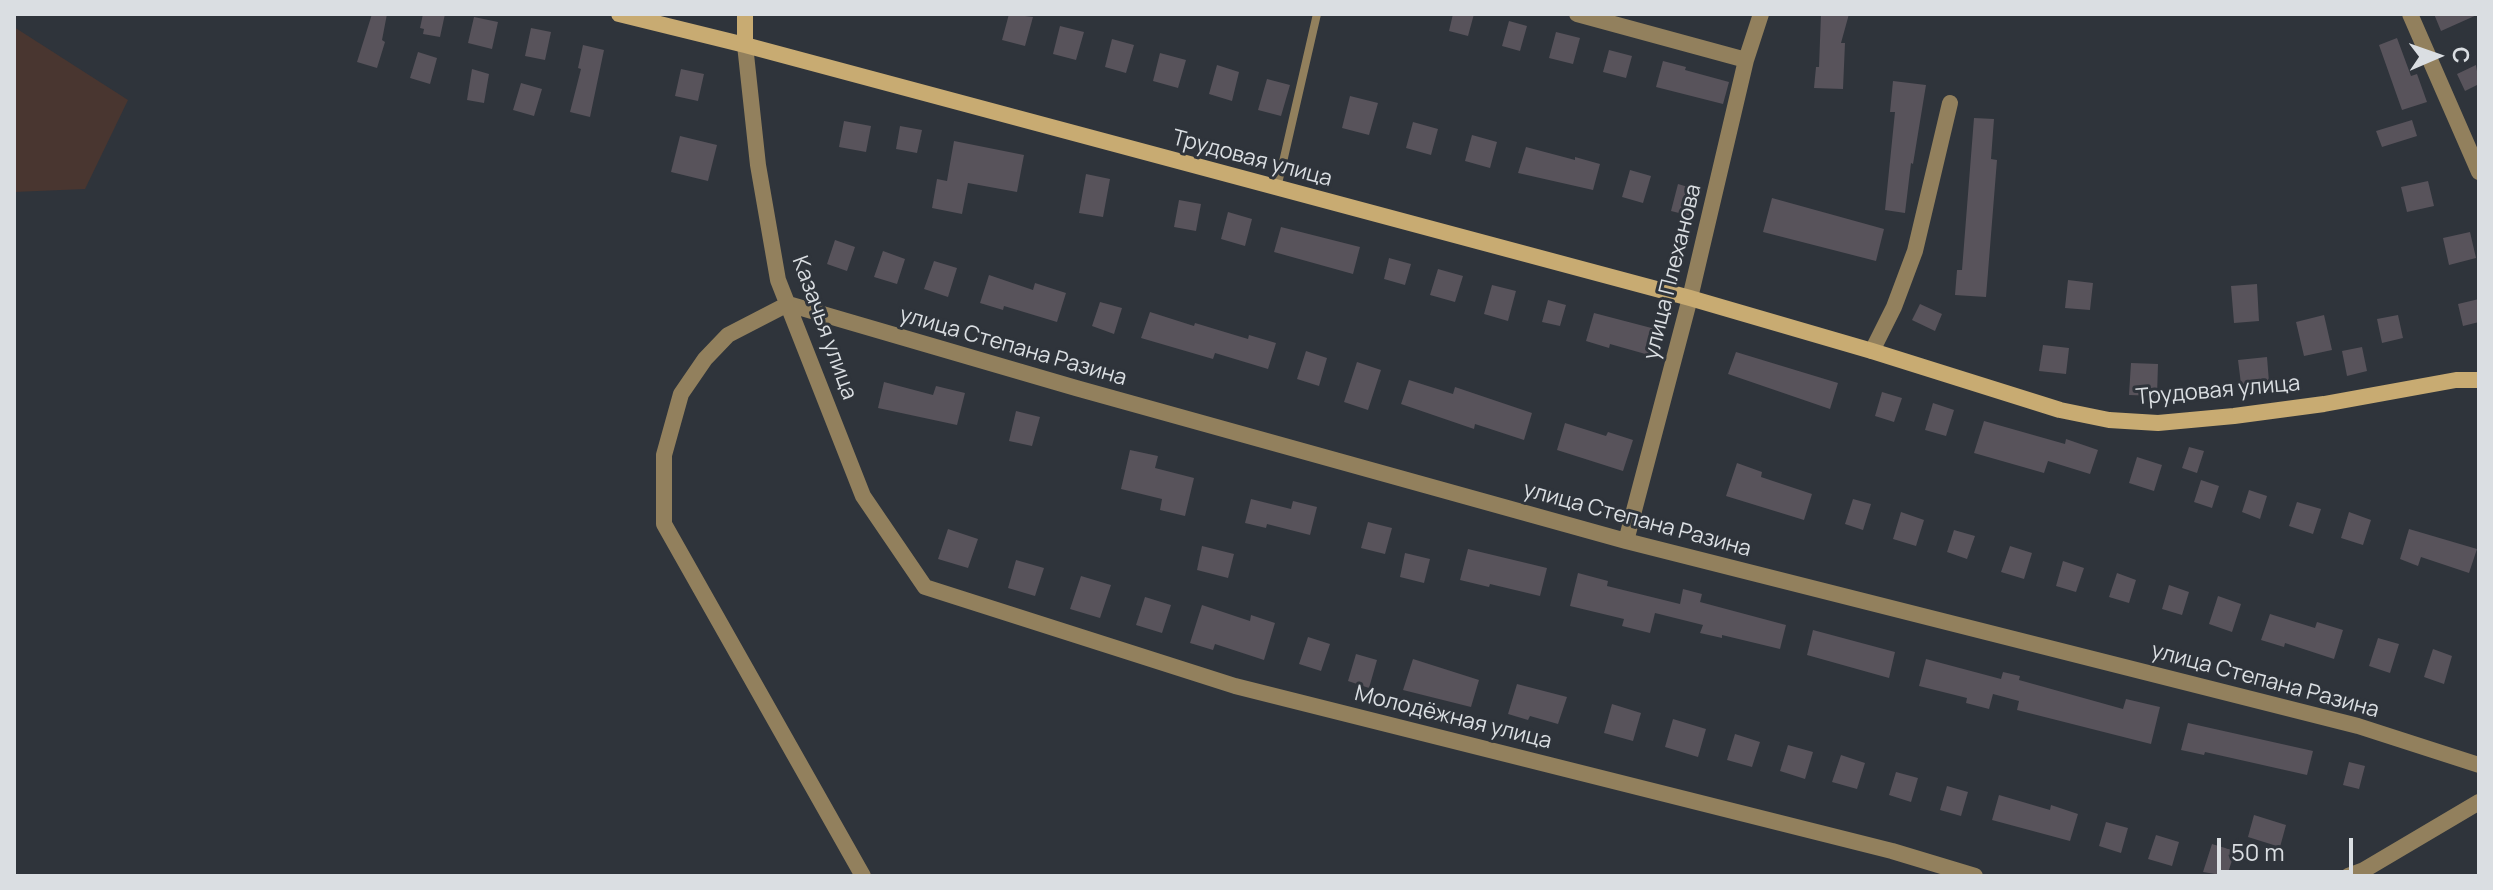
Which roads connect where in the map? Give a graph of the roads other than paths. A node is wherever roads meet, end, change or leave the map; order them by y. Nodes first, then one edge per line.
1 (619, 14) edge
2 (745, 14) edge
3 (1317, 14) edge
4 (1577, 14) edge
5 (1761, 14) edge
6 (2410, 14) edge
7 (745, 45) junction
8 (1746, 60) junction
9 (1950, 103) dead end
10 (2478, 166) edge
11 (1277, 188) junction
12 (1690, 298) junction
13 (788, 304) junction
14 (1872, 351) junction
15 (2479, 380) edge
16 (1626, 541) junction
17 (925, 587) joint
18 (2479, 765) edge
19 (2479, 802) edge
20 (863, 876) edge
21 (1975, 876) edge
22 (2348, 876) edge

1 - 7 street, Трудовая улица
2 - 7 street, Казачья улица
3 - 11 lane
4 - 8 street
5 - 8 street, улица Плеханова
6 - 10 street
7 - 11 street, Трудовая улица
7 - 13 street, Казачья улица
8 - 12 street, улица Плеханова
9 - 14 street
11 - 12 street, Трудовая улица
12 - 14 street, Трудовая улица
12 - 16 street, улица Плеханова
13 - 16 street, улица Степана Разина
13 - 17 street, Казачья улица
13 - 20 street
14 - 15 street, Трудовая улица
16 - 18 street, улица Степана Разина
17 - 21 street, Молодёжная улица
19 - 22 street

